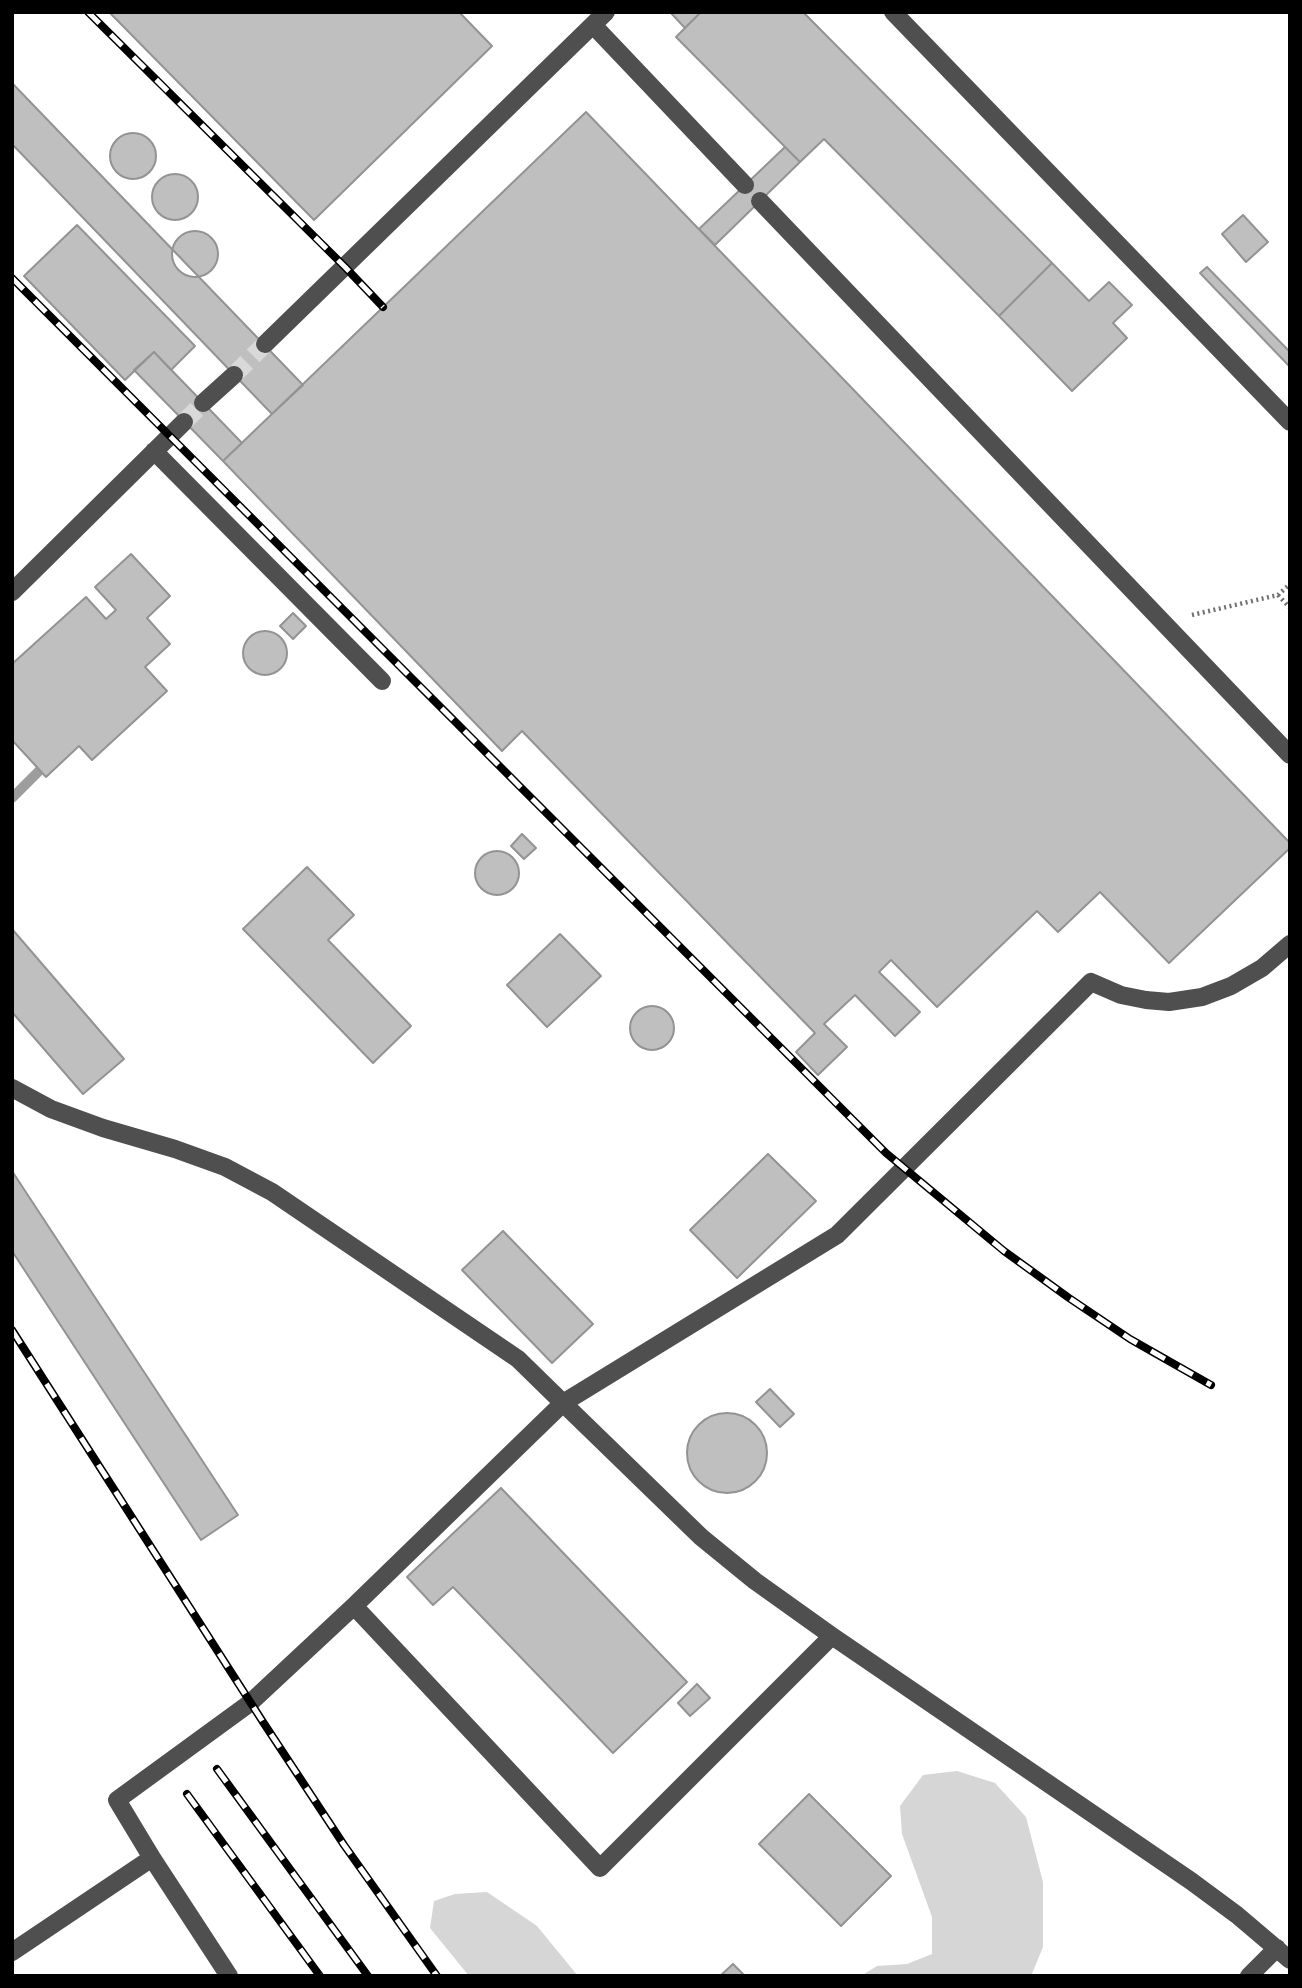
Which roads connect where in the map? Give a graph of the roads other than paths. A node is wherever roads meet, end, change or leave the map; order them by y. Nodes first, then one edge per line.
1 (606, 12) edge
2 (893, 12) edge
3 (593, 25) junction
4 (745, 185) dead end
5 (760, 201) dead end
6 (265, 344) tunnel mouth
7 (234, 375) tunnel mouth
8 (203, 403) tunnel mouth
9 (184, 422) tunnel mouth
10 (1290, 422) edge
11 (154, 451) junction
12 (12, 592) edge
13 (382, 681) dead end
14 (1290, 755) edge
15 (1290, 944) edge
16 (12, 1088) edge
17 (563, 1403) junction
18 (354, 1606) junction
19 (832, 1636) junction
20 (152, 1858) junction
21 (12, 1952) edge
22 (1284, 1954) edge
23 (229, 1976) edge
24 (1249, 1976) edge

1 - 3 lane
2 - 10 lane
3 - 4 lane
3 - 6 lane
5 - 14 lane
7 - 8 lane
9 - 11 lane
11 - 12 lane
11 - 13 lane
15 - 17 lane
16 - 17 lane
17 - 18 lane
17 - 19 lane
18 - 19 lane
18 - 20 lane
19 - 22 lane
20 - 21 lane
20 - 23 lane
22 - 24 lane

